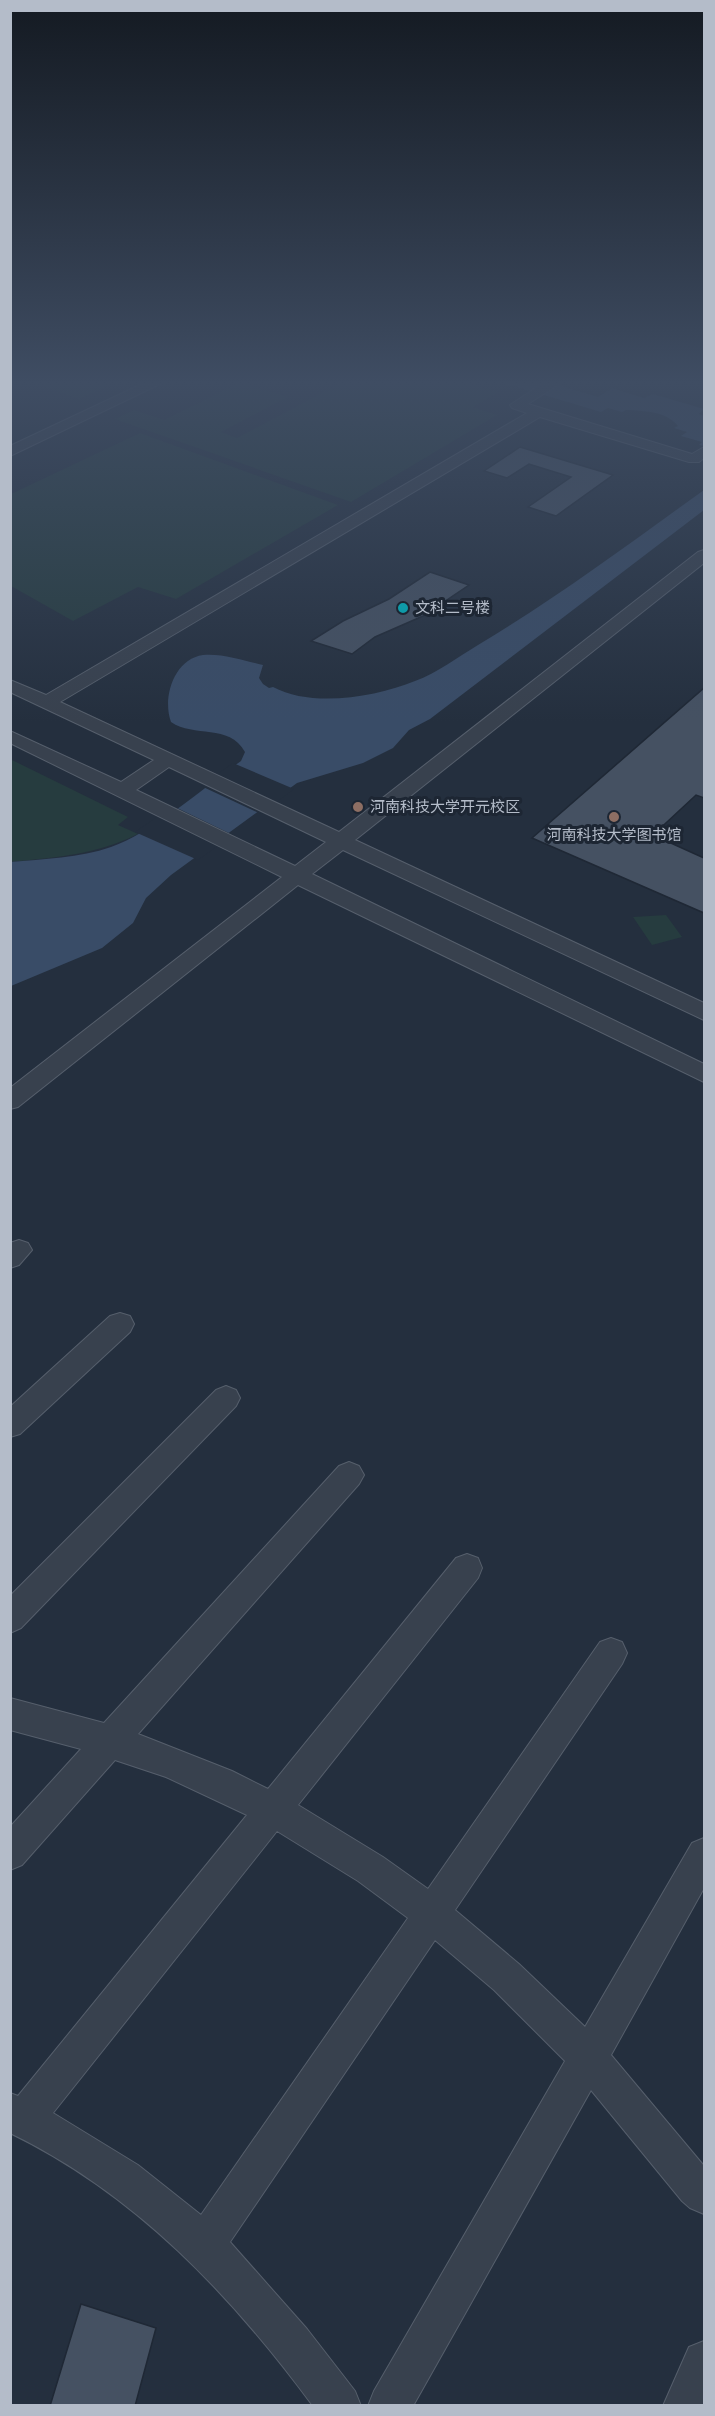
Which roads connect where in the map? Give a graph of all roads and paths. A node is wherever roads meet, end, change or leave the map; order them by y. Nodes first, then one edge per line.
1 (395, 497) edge
2 (705, 555) edge
3 (10, 685) edge
4 (47, 702) junction
5 (10, 736) edge
6 (168, 759) junction
7 (122, 790) junction
8 (341, 841) junction
9 (297, 876) junction
10 (705, 1012) edge
11 (705, 1074) edge
12 (10, 1101) edge
13 (120, 1324) dead end
14 (226, 1398) dead end
15 (10, 1425) edge
16 (349, 1475) dead end
17 (467, 1568) dead end
18 (10, 1618) edge
19 (610, 1653) dead end
20 (10, 1713) edge
21 (110, 1741) junction
22 (272, 1811) junction
23 (10, 1853) edge
24 (705, 1855) edge
25 (430, 1914) junction
26 (587, 2059) junction
27 (17, 2115) edge
28 (705, 2194) edge
29 (203, 2246) junction
30 (705, 2362) edge
31 (340, 2406) edge
32 (389, 2406) edge
33 (684, 2406) edge

1 - 4 street
2 - 8 street
3 - 4 street
4 - 6 street
5 - 7 street
6 - 7 street
6 - 8 street
7 - 9 street
8 - 9 street
8 - 10 street
9 - 11 street
9 - 12 street
13 - 15 street
14 - 18 street
16 - 21 street
17 - 22 street
19 - 25 street
20 - 21 street
21 - 22 street
21 - 23 street
22 - 25 street
22 - 27 street
24 - 26 street
25 - 26 street
25 - 29 street
26 - 28 street
26 - 32 street
27 - 29 street
29 - 31 street
30 - 33 street

